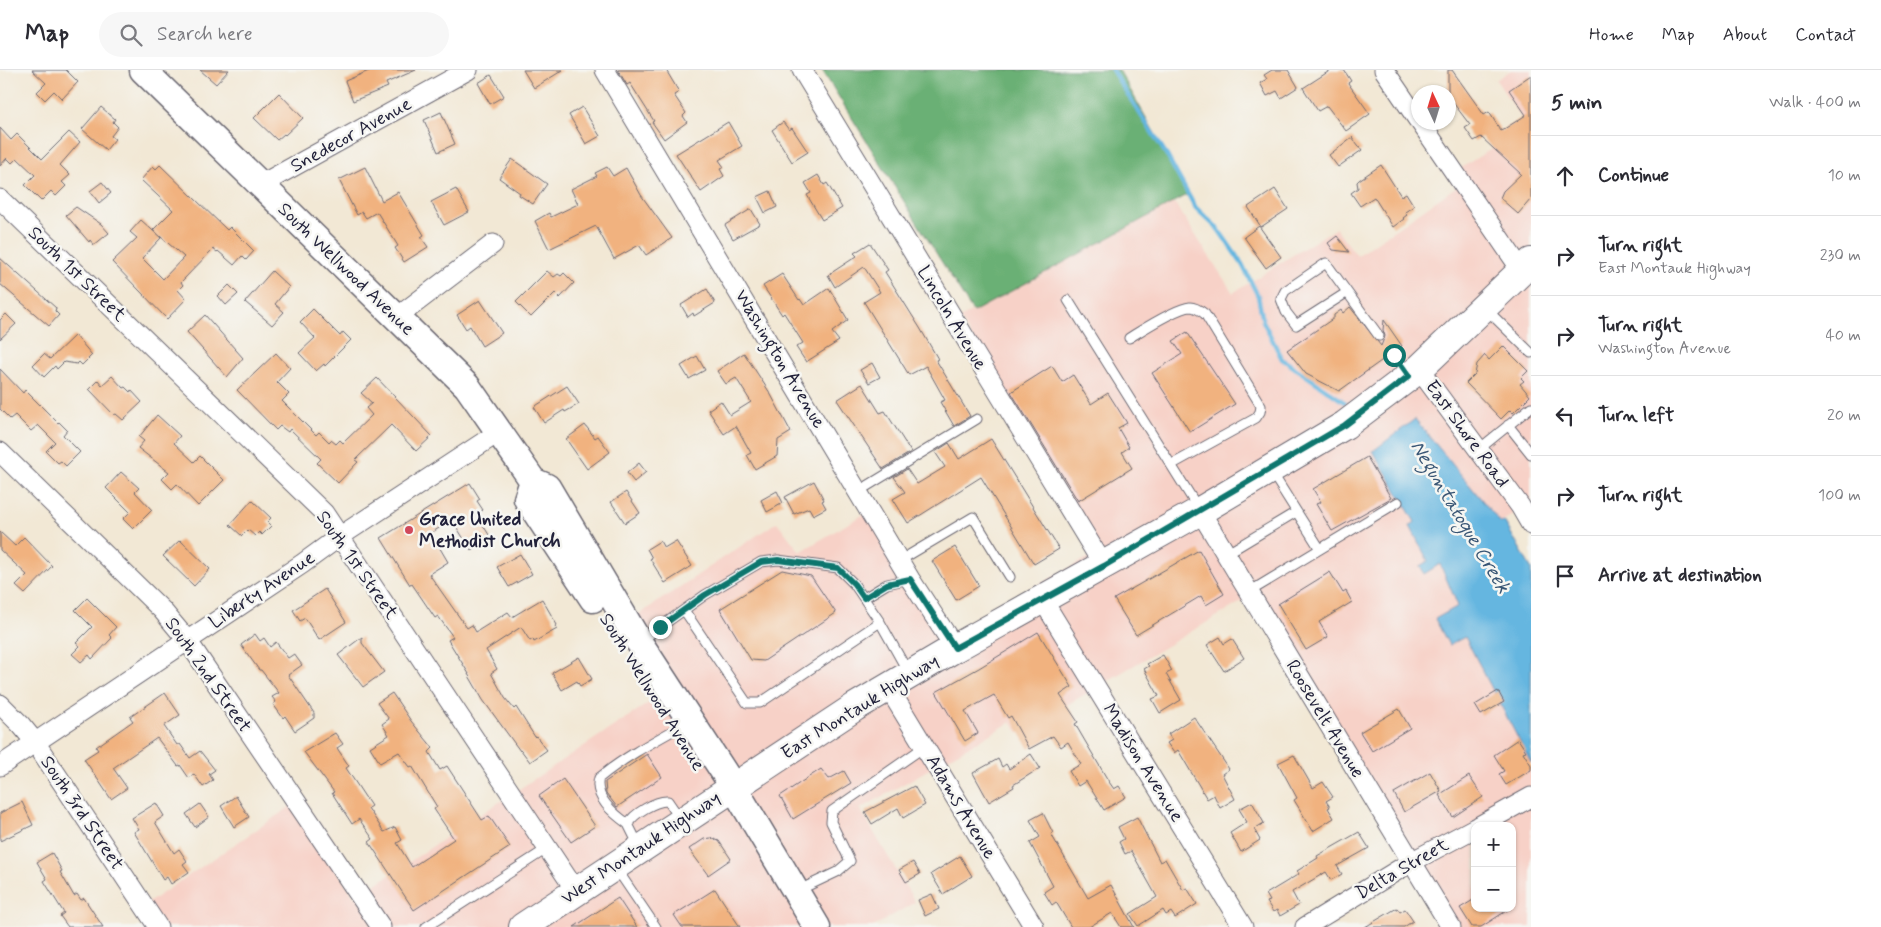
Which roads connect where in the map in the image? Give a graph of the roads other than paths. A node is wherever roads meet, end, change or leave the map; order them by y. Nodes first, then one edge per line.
1 (143, 70) edge
2 (468, 70) edge
3 (605, 70) edge
4 (802, 70) edge
5 (1384, 70) edge
6 (1411, 109) edge
7 (1426, 130) edge
8 (260, 185) junction
9 (0, 199) edge
10 (493, 244) dead end
11 (1526, 266) edge
12 (1346, 293) junction
13 (1068, 300) dead end
14 (1484, 307) junction
15 (396, 318) junction
16 (1379, 336) dead end
17 (1129, 338) dead end
18 (1531, 353) edge
19 (1407, 367) junction
20 (1531, 407) edge
21 (977, 419) dead end
22 (1508, 426) junction
23 (499, 432) junction
24 (1478, 450) junction
25 (0, 452) edge
26 (1531, 454) edge
27 (1172, 465) junction
28 (1270, 470) junction
29 (859, 491) junction
30 (1398, 502) dead end
31 (1526, 502) edge
32 (1200, 511) junction
33 (1296, 512) junction
34 (1531, 525) edge
35 (339, 537) junction
36 (1320, 549) junction
37 (1226, 554) junction
38 (900, 561) junction
39 (1104, 566) junction
40 (1010, 577) dead end
41 (910, 579) junction
42 (1249, 592) junction
43 (864, 598) junction
44 (1042, 599) junction
45 (684, 610) junction
46 (880, 622) junction
47 (627, 638) junction
48 (187, 640) junction
49 (955, 648) junction
50 (899, 681) junction
51 (0, 704) edge
52 (676, 729) junction
53 (35, 742) junction
54 (924, 747) junction
55 (0, 766) edge
56 (726, 791) junction
57 (1531, 797) edge
58 (682, 821) junction
59 (1486, 822) edge
60 (628, 824) junction
61 (1471, 830) edge
62 (548, 848) junction
63 (640, 849) junction
64 (1412, 862) junction
65 (614, 866) junction
66 (576, 891) junction
67 (796, 891) junction
68 (539, 920) edge
69 (158, 927) edge
70 (381, 927) edge
71 (426, 927) edge
72 (656, 927) edge
73 (800, 927) edge
74 (817, 927) edge
75 (1034, 927) edge
76 (1243, 927) edge
77 (1305, 927) edge
78 (1451, 927) edge

1 - 8 main road, South Wellwood Avenue
2 - 8 street, Snedecor Avenue
3 - 29 street, Washington Avenue
4 - 39 street, Lincoln Avenue
5 - 6 street
7 - 11 street
8 - 15 main road, South Wellwood Avenue
9 - 35 street, South 1st Street
10 - 15 street
11 - 14 main road, East Montauk Highway
12 - 12 lane
12 - 16 lane
13 - 27 lane
14 - 18 lane
14 - 19 main road, East Montauk Highway
15 - 23 main road, South Wellwood Avenue
17 - 27 lane
19 - 24 street, East Shore Road
19 - 28 main road, East Montauk Highway
20 - 22 lane
21 - 29 lane
22 - 24 lane
22 - 26 lane
23 - 35 street, Liberty Avenue
23 - 47 main road, South Wellwood Avenue
24 - 31 street, East Shore Road
25 - 48 street, South 2nd Street
27 - 32 lane
28 - 32 main road, East Montauk Highway
28 - 33 lane
29 - 38 street, Washington Avenue
30 - 36 lane
31 - 34 street, East Shore Road
32 - 37 street, Roosevelt Avenue
32 - 39 main road, East Montauk Highway
33 - 36 lane
33 - 37 lane
35 - 48 street, Liberty Avenue
35 - 62 street, South 1st Street
36 - 42 lane
37 - 42 street, Roosevelt Avenue
38 - 40 lane
38 - 41 street, Washington Avenue
39 - 44 main road, East Montauk Highway
41 - 43 lane
41 - 49 street, Washington Avenue
42 - 64 street, Roosevelt Avenue
43 - 45 lane
43 - 46 lane
44 - 49 main road, East Montauk Highway
44 - 76 street, Madison Avenue
45 - 46 lane
45 - 47 lane
46 - 50 lane
47 - 52 main road, South Wellwood Avenue
47 - 56 main road, South Wellwood Avenue
48 - 53 street, Liberty Avenue
48 - 70 street, South 2nd Street
49 - 50 main road, East Montauk Highway
50 - 54 street, Adams Avenue
50 - 56 main road, East Montauk Highway
51 - 53 street, South 3rd Street
52 - 56 main road, South Wellwood Avenue
52 - 60 lane
53 - 55 street, Liberty Avenue
53 - 69 street, South 3rd Street
54 - 67 lane
54 - 75 street, Adams Avenue
56 - 58 main road, West Montauk Highway
56 - 67 main road, South Wellwood Avenue
56 - 73 main road, South Wellwood Avenue
57 - 59 street
58 - 60 lane
58 - 63 main road, West Montauk Highway
60 - 63 lane
61 - 64 street, Delta Street
62 - 66 street, South 1st Street
62 - 71 lane
63 - 65 main road, West Montauk Highway
64 - 77 street, Delta Street
64 - 78 street, Roosevelt Avenue
65 - 66 main road, West Montauk Highway
65 - 72 lane
66 - 68 main road, West Montauk Highway
67 - 74 main road, South Wellwood Avenue

